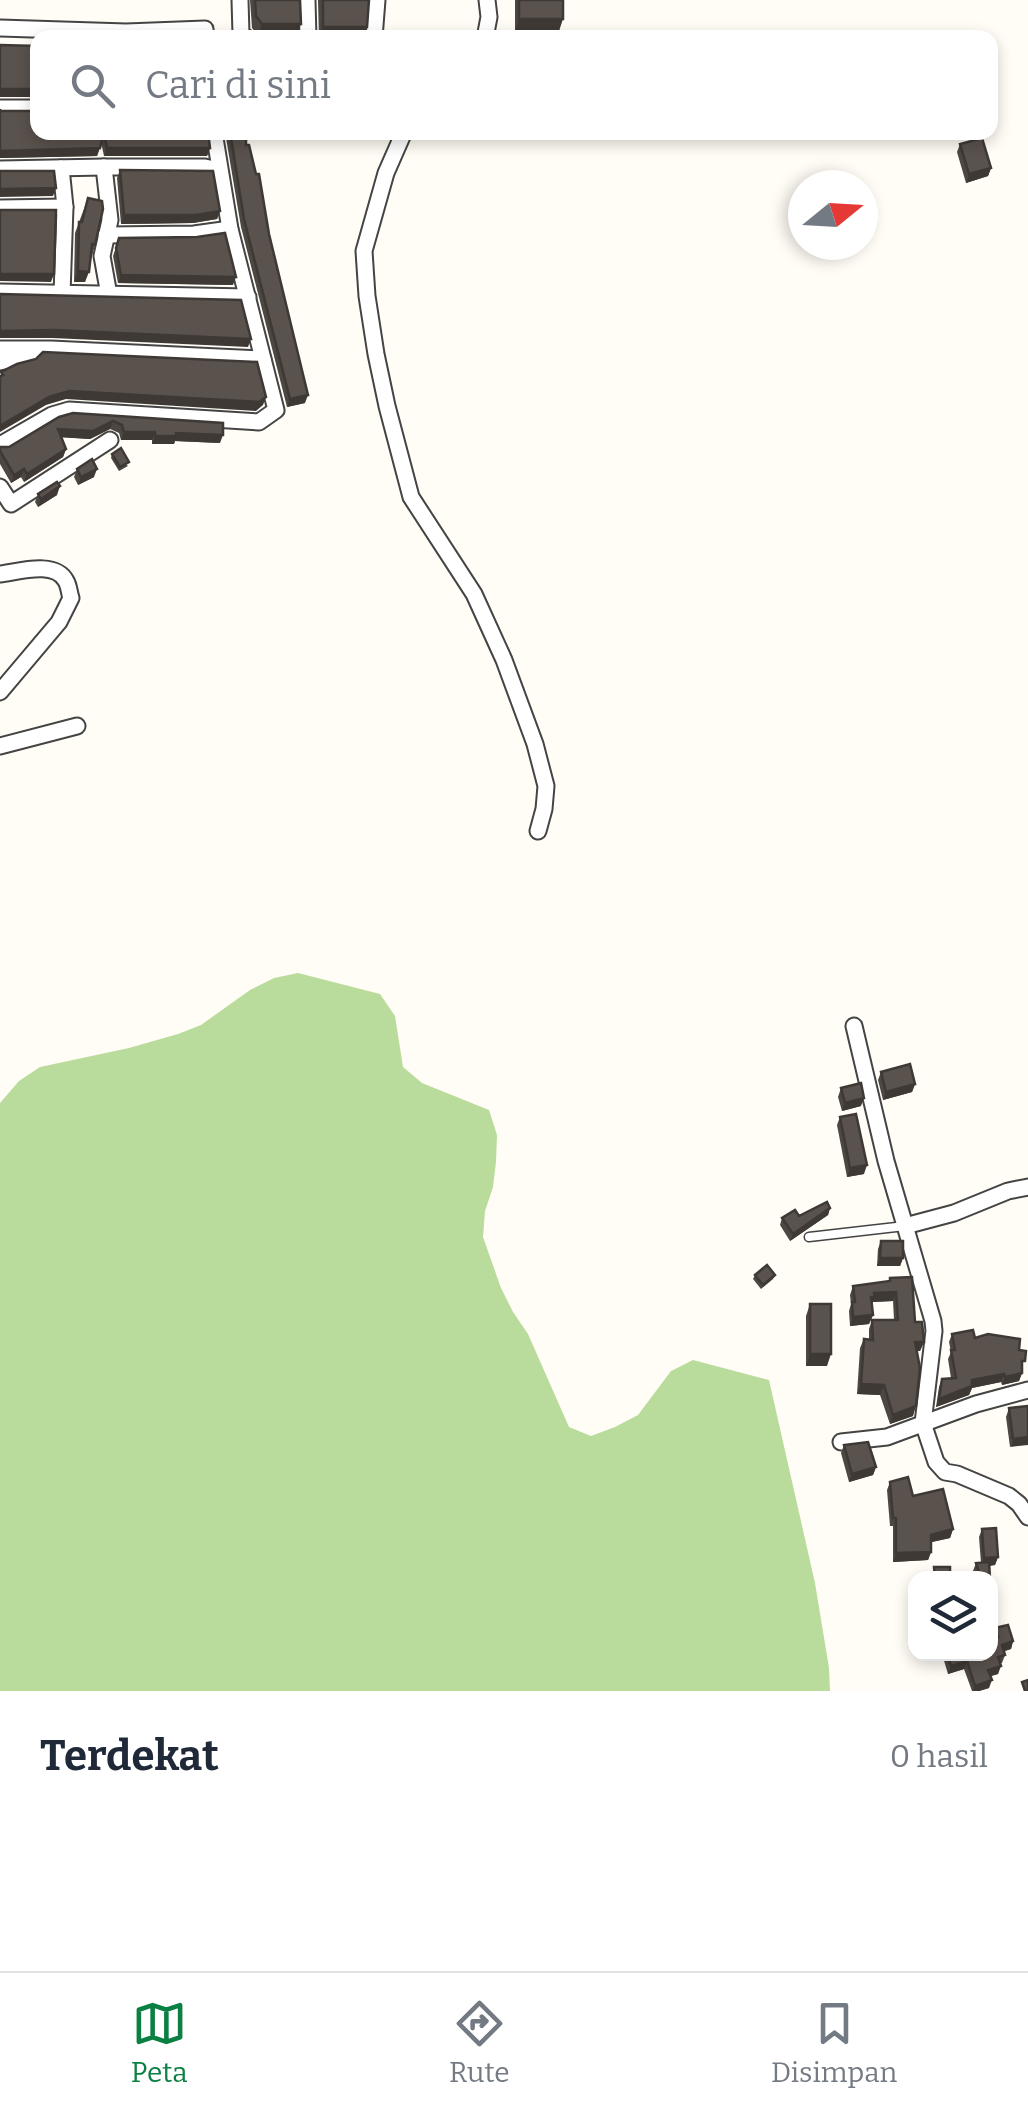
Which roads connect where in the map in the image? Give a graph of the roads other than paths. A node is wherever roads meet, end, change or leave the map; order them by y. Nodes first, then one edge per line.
1 (240, 0) edge
2 (307, 0) edge
3 (376, 0) edge
4 (487, 0) edge
5 (0, 28) edge
6 (63, 30) edge
7 (179, 30) edge
8 (206, 30) edge
9 (241, 30) edge
10 (308, 30) edge
11 (374, 30) edge
12 (486, 30) edge
13 (0, 108) edge
14 (30, 108) edge
15 (215, 140) edge
16 (400, 140) edge
17 (104, 166) junction
18 (61, 168) junction
19 (0, 169) edge
20 (219, 170) junction
21 (64, 206) junction
22 (0, 208) edge
23 (230, 229) junction
24 (106, 235) junction
25 (0, 292) edge
26 (62, 294) junction
27 (109, 295) junction
28 (248, 297) junction
29 (51, 349) junction
30 (0, 350) edge
31 (263, 359) junction
32 (0, 362) edge
33 (110, 440) dead end
34 (0, 445) edge
35 (0, 488) edge
36 (5, 507) edge
37 (0, 574) edge
38 (0, 692) edge
39 (77, 726) dead end
40 (0, 746) edge
41 (538, 831) dead end
42 (854, 1026) dead end
43 (1028, 1187) edge
44 (905, 1226) junction
45 (809, 1237) dead end
46 (1028, 1390) edge
47 (923, 1423) junction
48 (840, 1442) dead end
49 (1028, 1493) edge
50 (1009, 1496) junction
51 (1028, 1517) edge

1 - 9 street
2 - 10 street
3 - 11 street
4 - 12 street
5 - 6 street
7 - 8 street
13 - 14 street
15 - 20 street
16 - 41 street
17 - 18 street
17 - 20 street
17 - 24 street
18 - 19 street
18 - 21 street
20 - 23 street
21 - 22 street
21 - 26 street
23 - 24 street
23 - 28 street
24 - 27 street
25 - 26 street
26 - 27 street
27 - 28 street
28 - 31 street
29 - 30 street
29 - 31 street
29 - 32 street
31 - 34 street
33 - 36 street
35 - 36 street
37 - 38 street
39 - 40 street
42 - 44 street
43 - 44 street
44 - 45 lane
44 - 47 street
46 - 47 street
47 - 48 street
47 - 50 street
49 - 50 street
50 - 51 street

